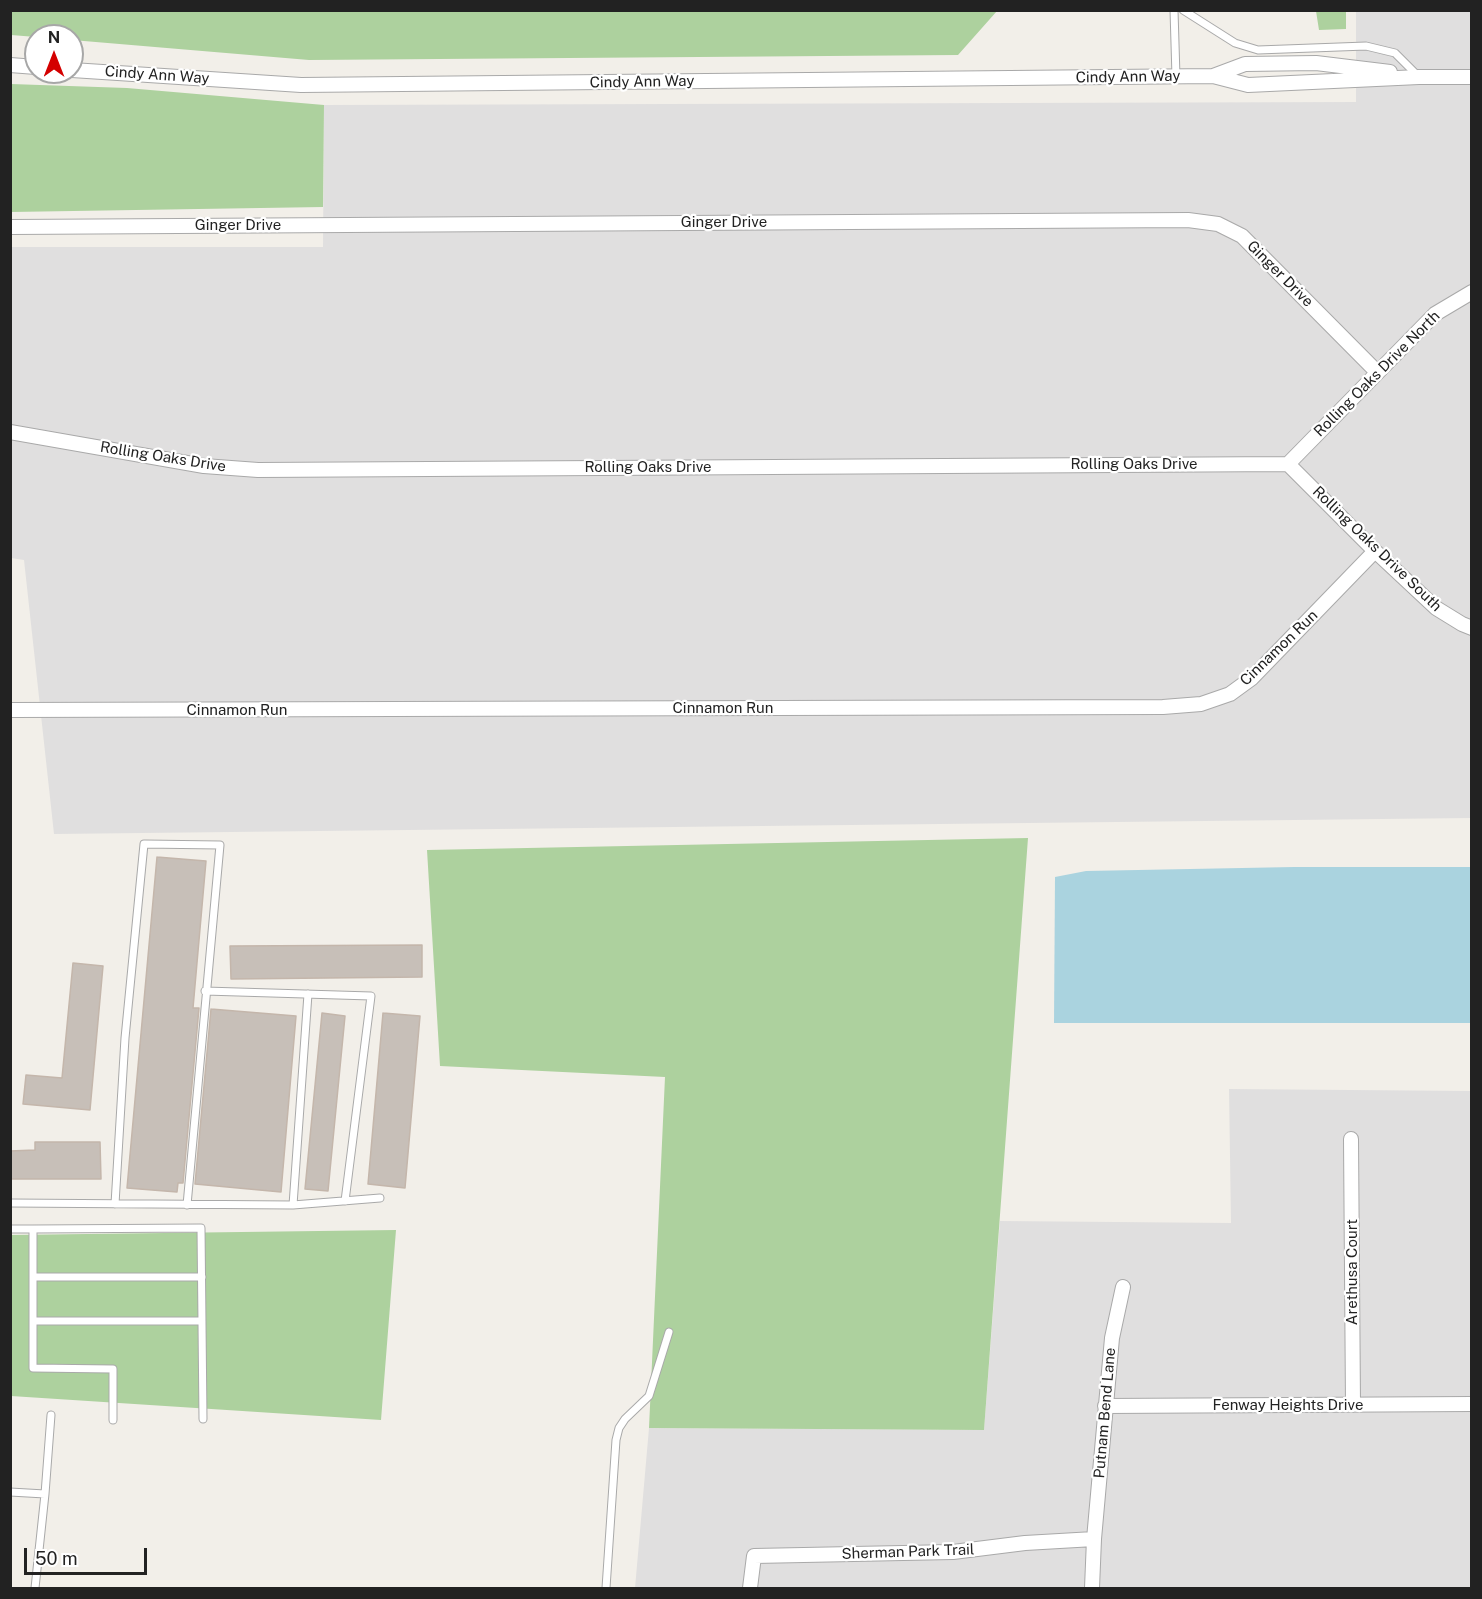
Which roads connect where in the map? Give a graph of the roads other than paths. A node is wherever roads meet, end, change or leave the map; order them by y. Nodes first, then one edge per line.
1 (1174, 10) edge
2 (1183, 10) edge
3 (1316, 63) junction
4 (84, 71) edge
5 (1213, 76) junction
6 (1472, 76) edge
7 (1176, 77) junction
8 (1419, 77) junction
9 (1317, 83) junction
10 (10, 227) edge
11 (1472, 292) edge
12 (1377, 372) junction
13 (10, 432) edge
14 (1288, 464) junction
15 (1375, 551) junction
16 (1472, 628) edge
17 (10, 710) edge
18 (205, 991) junction
19 (308, 994) junction
20 (1351, 1139) dead end
21 (380, 1198) dead end
22 (345, 1201) junction
23 (10, 1203) edge
24 (115, 1204) junction
25 (187, 1205) junction
26 (293, 1205) junction
27 (10, 1229) edge
28 (33, 1229) junction
29 (33, 1277) junction
30 (202, 1277) junction
31 (1123, 1287) dead end
32 (33, 1321) junction
33 (202, 1321) junction
34 (669, 1332) dead end
35 (1472, 1404) edge
36 (1353, 1405) junction
37 (1105, 1406) junction
38 (51, 1415) dead end
39 (203, 1419) dead end
40 (112, 1420) dead end
41 (10, 1492) edge
42 (45, 1494) junction
43 (1095, 1539) junction
44 (35, 1588) edge
45 (606, 1588) edge
46 (750, 1588) edge
47 (1092, 1588) edge

1 - 7 lane
2 - 8 lane
3 - 5 street, Cindy Ann Way
3 - 8 street, Cindy Ann Way
3 - 9 lane
4 - 7 street, Cindy Ann Way
5 - 7 street, Cindy Ann Way
5 - 9 street, Cindy Ann Way
6 - 8 street, Cindy Ann Way
8 - 9 street, Cindy Ann Way
10 - 12 street, Ginger Drive
11 - 12 street, Rolling Oaks Drive North
12 - 14 street, Rolling Oaks Drive North
13 - 14 street, Rolling Oaks Drive
14 - 15 street, Rolling Oaks Drive South
15 - 16 street, Rolling Oaks Drive South
15 - 17 street, Cinnamon Run
18 - 19 lane
18 - 24 lane
18 - 25 lane
19 - 22 lane
19 - 26 lane
20 - 36 street, Arethusa Court
21 - 22 lane
22 - 26 lane
23 - 24 lane
24 - 25 lane
25 - 26 lane
27 - 28 lane
28 - 29 lane
28 - 30 lane
29 - 30 lane
29 - 32 lane
30 - 33 lane
31 - 37 street, Putnam Bend Lane
32 - 33 lane
32 - 40 lane
33 - 39 lane
34 - 45 lane
35 - 36 street, Fenway Heights Drive
36 - 37 street, Fenway Heights Drive
37 - 43 street, Putnam Bend Lane
38 - 42 lane
41 - 42 lane
42 - 44 lane
43 - 46 street, Sherman Park Trail
43 - 47 street, Putnam Bend Lane

